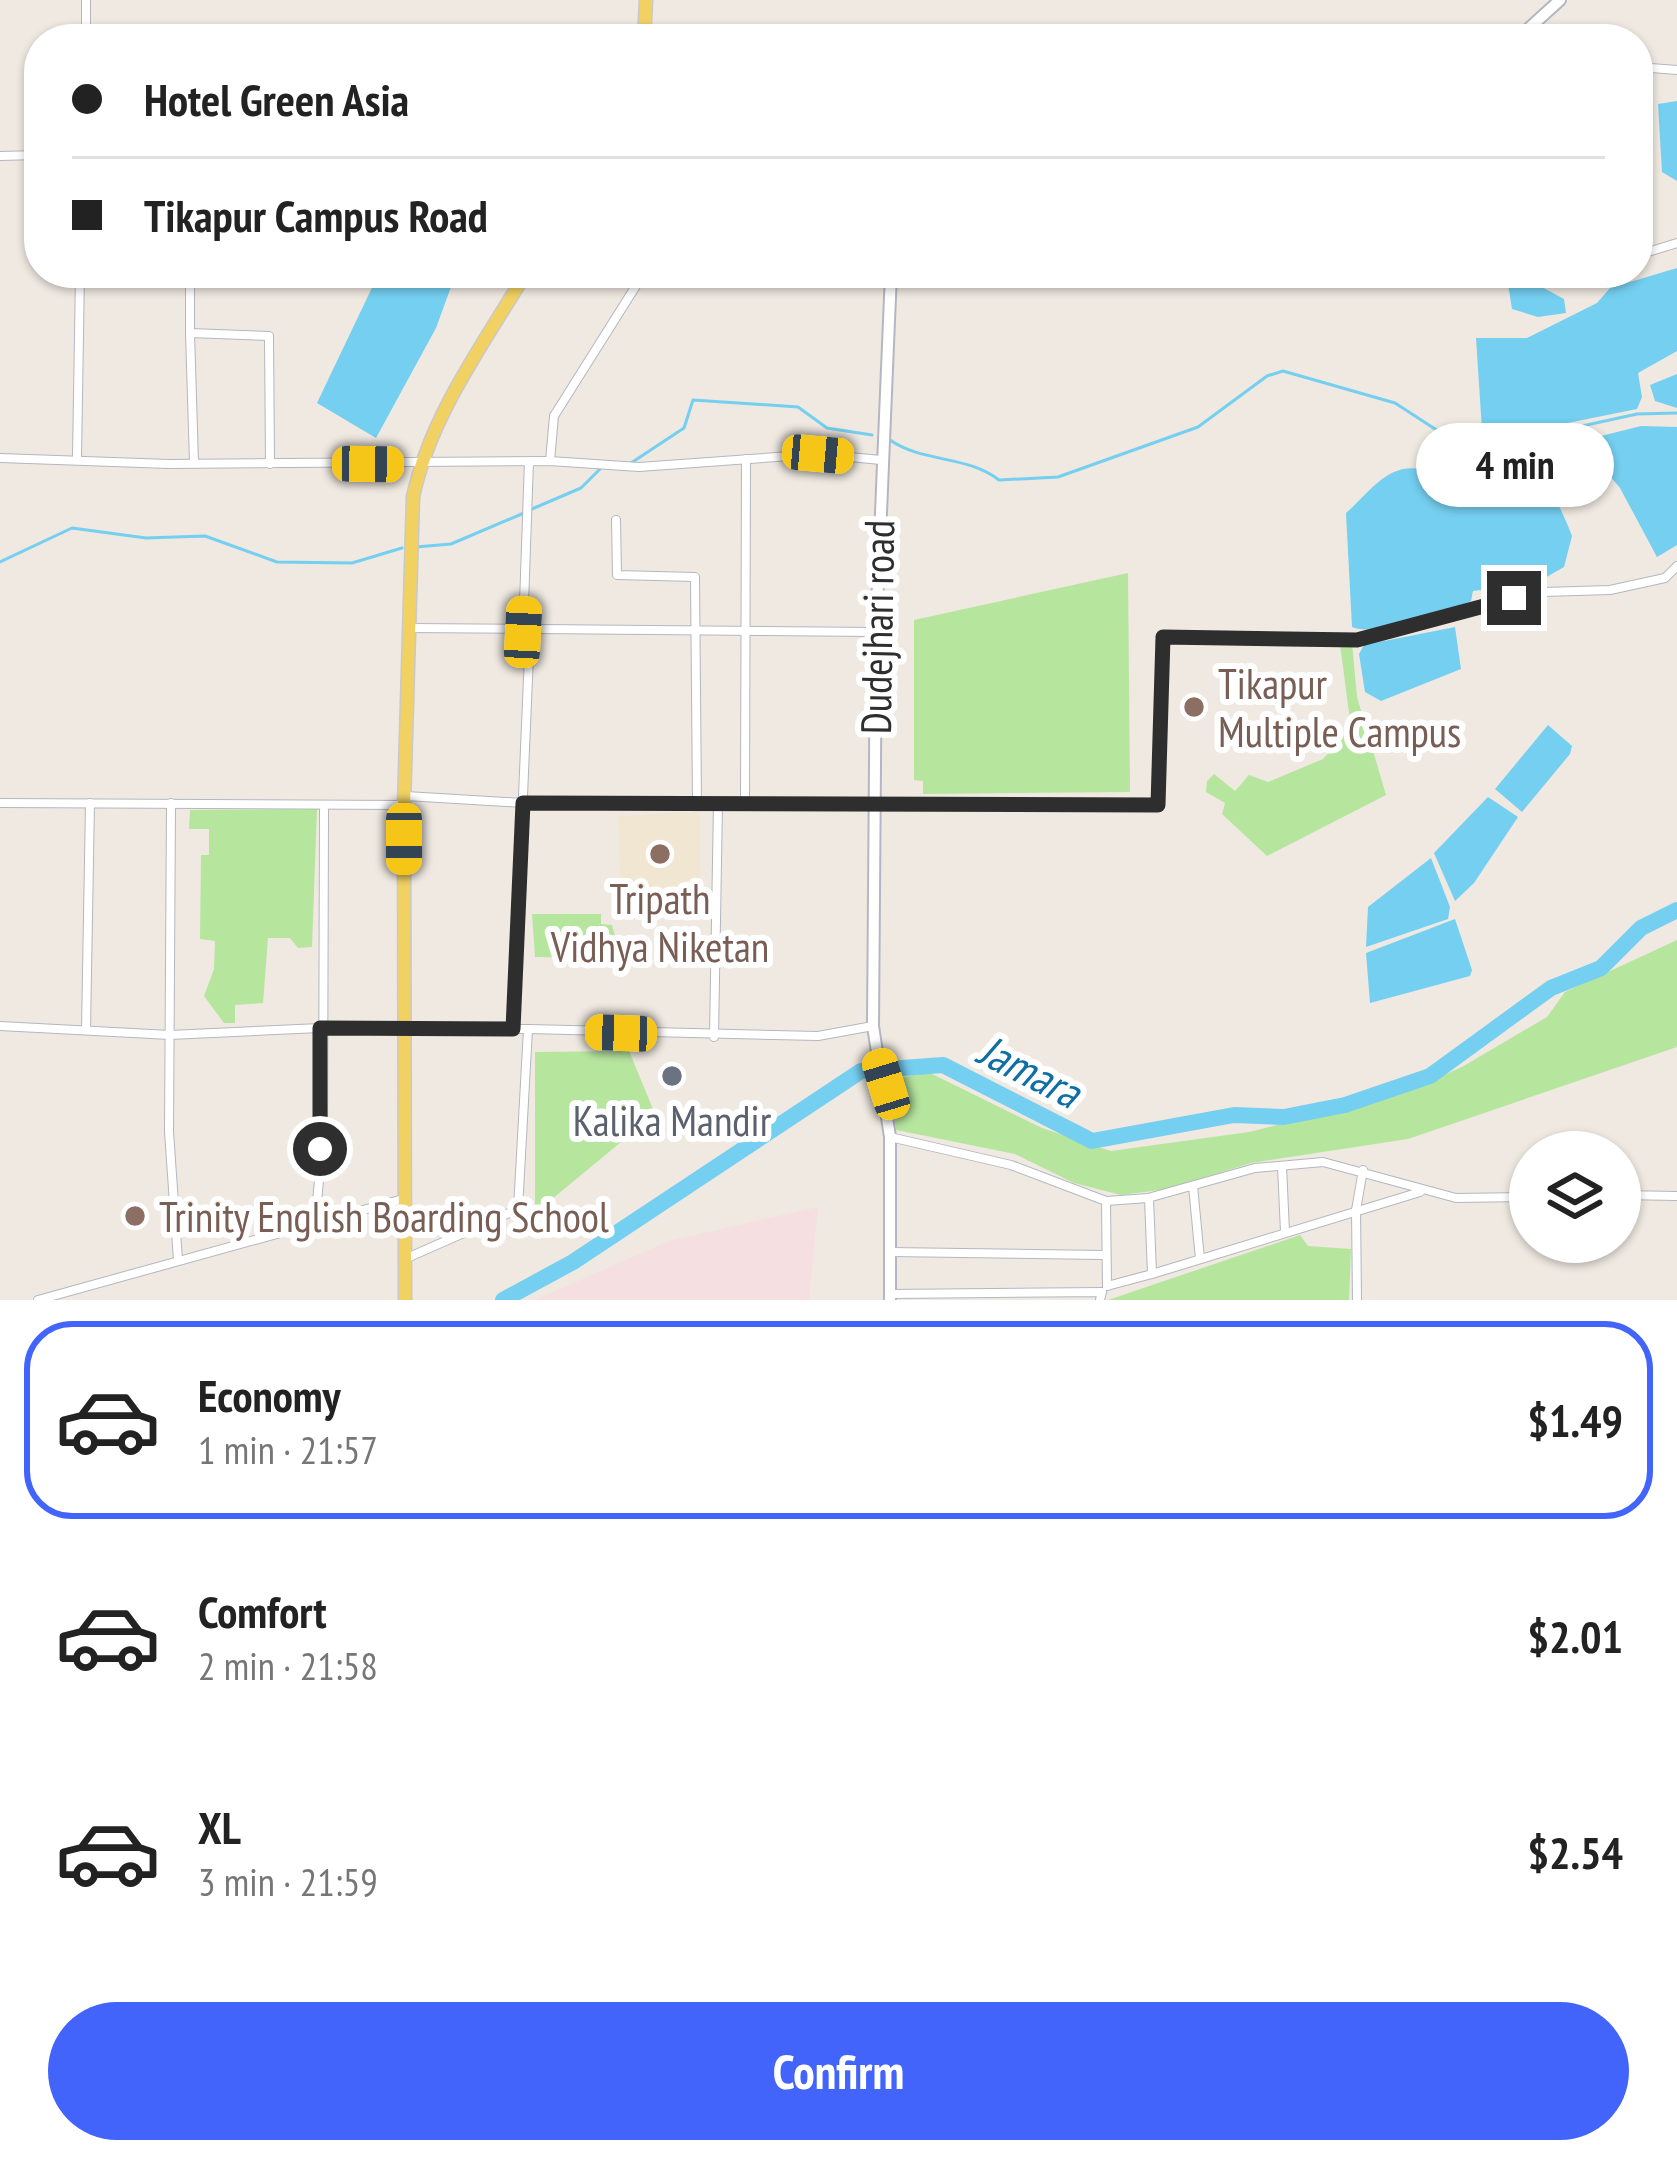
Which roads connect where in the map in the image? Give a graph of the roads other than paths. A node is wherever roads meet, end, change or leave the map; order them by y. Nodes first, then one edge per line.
1 (1560, 0) edge
2 (1534, 24) edge
3 (80, 288) edge
4 (190, 288) edge
5 (518, 288) edge
6 (635, 288) edge
7 (890, 288) edge
8 (190, 333) junction
9 (77, 457) junction
10 (0, 458) edge
11 (746, 459) junction
12 (881, 460) junction
13 (529, 461) junction
14 (550, 461) junction
15 (420, 462) junction
16 (194, 463) junction
17 (270, 464) junction
18 (616, 520) dead end
19 (1677, 566) edge
20 (408, 628) junction
21 (743, 631) junction
22 (526, 632) junction
23 (695, 632) junction
24 (876, 632) junction
25 (404, 800) junction
26 (0, 803) edge
27 (90, 803) junction
28 (171, 803) junction
29 (523, 803) junction
30 (697, 803) junction
31 (718, 803) junction
32 (746, 803) junction
33 (875, 803) junction
34 (324, 810) dead end
35 (0, 1026) edge
36 (873, 1026) junction
37 (320, 1028) junction
38 (406, 1028) junction
39 (513, 1029) junction
40 (528, 1029) junction
41 (86, 1030) junction
42 (170, 1035) junction
43 (714, 1037) junction
44 (890, 1137) junction
45 (1282, 1166) junction
46 (1364, 1170) junction
47 (1192, 1186) junction
48 (1421, 1192) junction
49 (1641, 1195) edge
50 (1677, 1196) edge
51 (1509, 1197) edge
52 (1149, 1198) junction
53 (403, 1199) junction
54 (1106, 1201) junction
55 (1356, 1210) junction
56 (315, 1225) junction
57 (1285, 1232) junction
58 (889, 1252) junction
59 (1104, 1255) junction
60 (407, 1258) junction
61 (1200, 1259) junction
62 (178, 1260) junction
63 (1152, 1274) junction
64 (1103, 1293) edge
65 (77, 1295) edge
66 (405, 1297) edge
67 (890, 1297) edge
68 (38, 1300) edge
69 (1357, 1300) edge

1 - 2 street
3 - 9 street
4 - 8 street
5 - 15 main road
6 - 14 street
7 - 12 street, Dudejhari road
8 - 16 street
8 - 17 street
9 - 10 street
9 - 16 street
11 - 12 street
11 - 14 street
11 - 21 street
12 - 24 street, Dudejhari road
13 - 14 street
13 - 15 street
13 - 22 street
15 - 17 street
15 - 20 main road
16 - 17 street
18 - 23 street
19 - 33 street
20 - 22 street
20 - 25 main road
21 - 23 street
21 - 24 street
21 - 32 street
22 - 23 street
22 - 29 street
23 - 30 street
24 - 33 street, Dudejhari road
25 - 28 street
25 - 29 street
25 - 38 main road
26 - 27 street
27 - 28 street
27 - 41 street
28 - 42 street
29 - 30 street
29 - 39 street
30 - 31 street
31 - 32 street
31 - 43 street
32 - 33 street
33 - 36 street, Dudejhari road
34 - 37 street
35 - 41 street
36 - 43 street
36 - 44 street, Dudejhari road
37 - 38 street
37 - 42 street
37 - 56 street
38 - 39 street
38 - 53 main road
39 - 40 street
40 - 43 street
40 - 60 street
41 - 42 street
42 - 62 street
44 - 54 street
44 - 58 street, Dudejhari road
45 - 46 street
45 - 47 street
45 - 57 street
46 - 48 street
46 - 55 street
47 - 52 street
47 - 61 street
48 - 51 street
48 - 55 street
49 - 50 street
52 - 54 street
52 - 63 street
53 - 56 street
53 - 60 main road
54 - 59 street
55 - 57 street
55 - 69 street
56 - 62 street
57 - 61 street
58 - 59 street
58 - 67 street, Dudejhari road
59 - 64 street
60 - 66 main road
61 - 63 street
62 - 65 street
63 - 64 street
64 - 67 street
65 - 68 street

